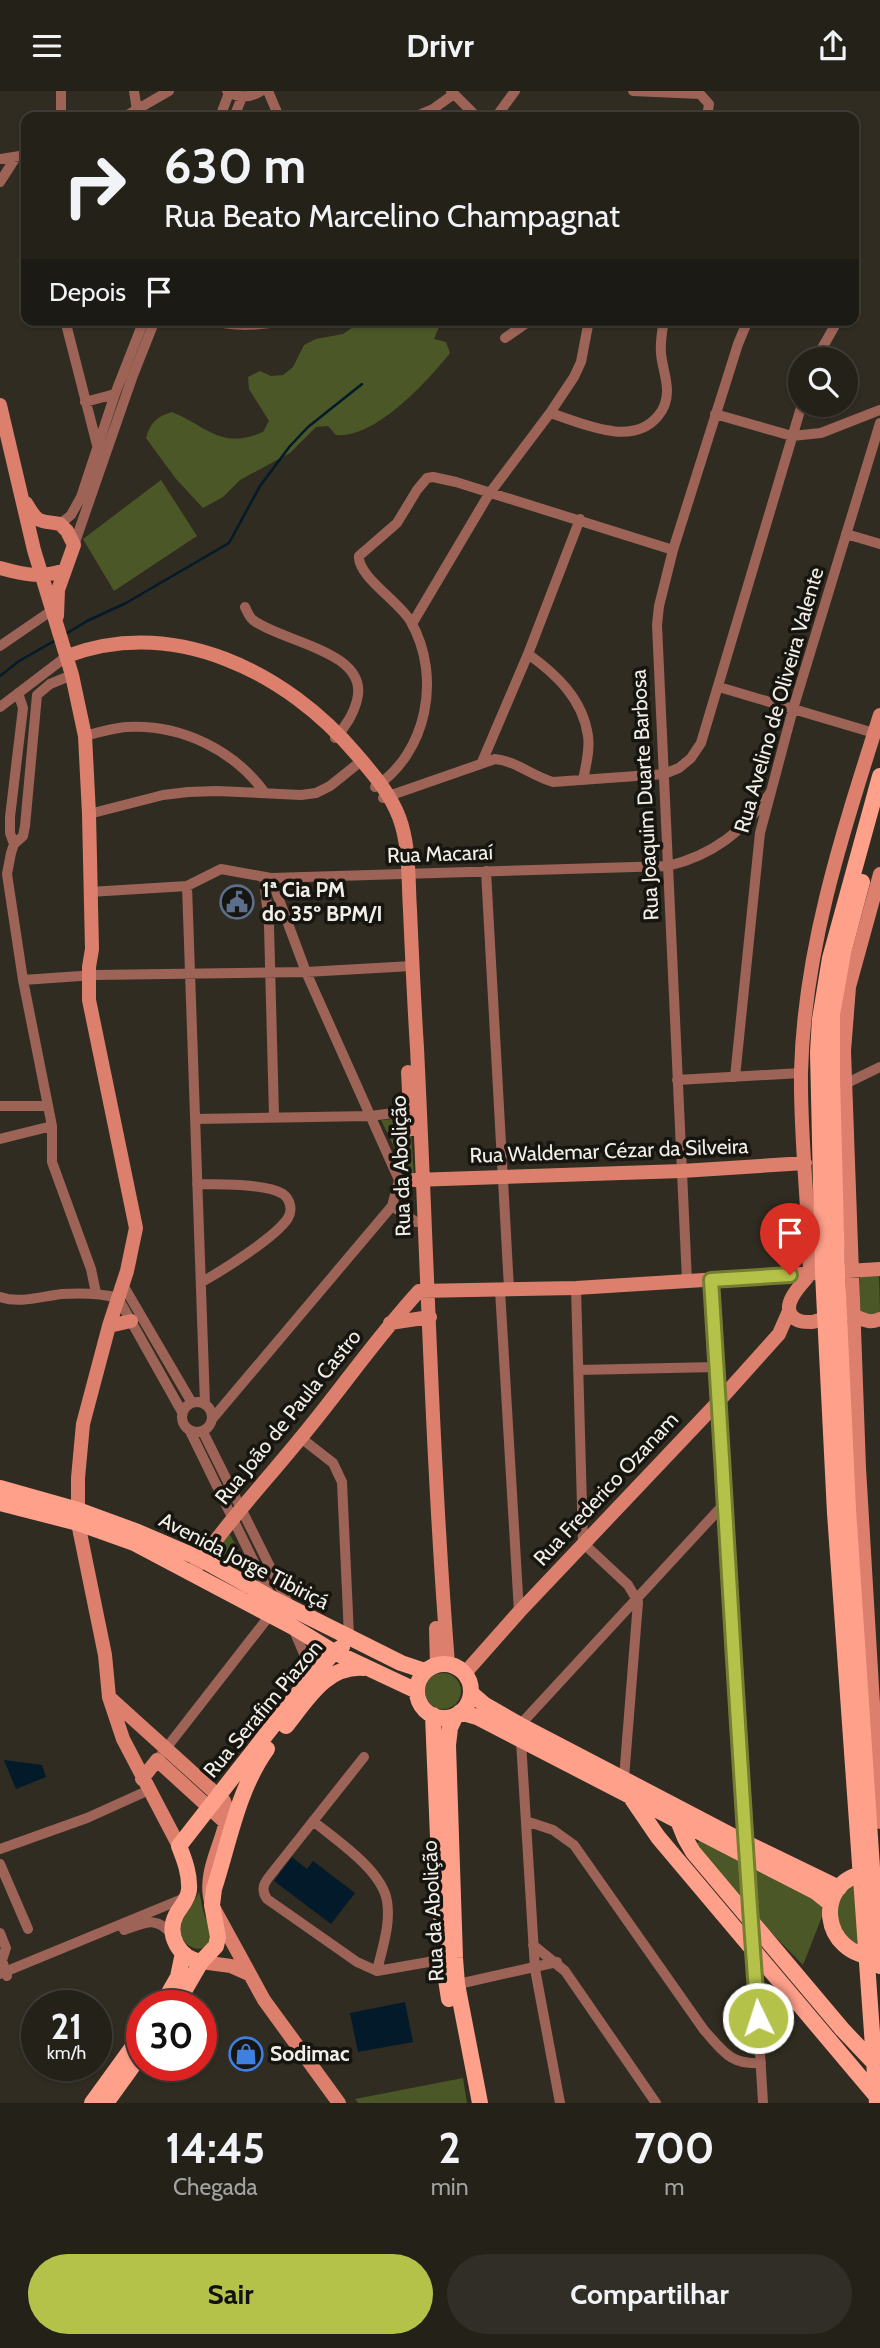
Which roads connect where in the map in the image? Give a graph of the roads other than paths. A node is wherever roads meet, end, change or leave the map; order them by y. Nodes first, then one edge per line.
1 (61, 91) edge
2 (134, 91) edge
3 (169, 91) edge
4 (261, 91) edge
5 (268, 91) edge
6 (515, 91) edge
7 (633, 91) edge
8 (228, 92) edge
9 (452, 92) edge
10 (242, 96) junction
11 (137, 110) junction
12 (61, 112) edge
13 (133, 112) edge
14 (222, 112) edge
15 (235, 112) edge
16 (277, 112) edge
17 (426, 112) edge
18 (472, 112) edge
19 (500, 112) edge
20 (708, 112) edge
21 (21, 156) edge
22 (0, 159) edge
23 (0, 182) edge
24 (66, 326) edge
25 (142, 326) edge
26 (153, 326) edge
27 (522, 326) edge
28 (588, 326) edge
29 (663, 326) edge
30 (746, 326) edge
31 (835, 326) edge
32 (505, 338) dead end
33 (823, 347) edge
34 (115, 394) junction
35 (85, 402) junction
36 (0, 405) edge
37 (880, 410) edge
38 (550, 413) junction
39 (715, 414) junction
40 (798, 417) edge
41 (880, 423) edge
42 (792, 436) junction
43 (97, 446) junction
44 (489, 493) junction
45 (21, 496) junction
46 (580, 519) junction
47 (44, 524) junction
48 (60, 524) junction
49 (846, 534) junction
50 (31, 537) junction
51 (880, 544) edge
52 (74, 545) junction
53 (673, 550) junction
54 (0, 568) edge
55 (64, 570) junction
56 (41, 575) junction
57 (244, 607) dead end
58 (55, 620) junction
59 (412, 624) junction
60 (0, 646) edge
61 (65, 651) junction
62 (528, 654) junction
63 (72, 675) junction
64 (37, 679) junction
65 (719, 687) junction
66 (18, 694) junction
67 (37, 695) junction
68 (0, 707) edge
69 (793, 709) junction
70 (880, 715) edge
71 (874, 733) junction
72 (85, 736) junction
73 (336, 737) junction
74 (482, 762) junction
75 (355, 766) junction
76 (664, 774) junction
77 (880, 776) edge
78 (583, 780) junction
79 (382, 791) junction
80 (265, 793) junction
81 (770, 793) junction
82 (880, 813) edge
83 (89, 814) junction
84 (14, 844) junction
85 (4, 860) edge
86 (668, 866) junction
87 (485, 871) junction
88 (404, 874) junction
89 (880, 874) edge
90 (267, 878) junction
91 (187, 886) junction
92 (90, 892) junction
93 (292, 936) junction
94 (269, 941) junction
95 (408, 966) junction
96 (269, 972) junction
97 (306, 972) junction
98 (190, 974) junction
99 (92, 976) junction
100 (23, 980) junction
101 (880, 1067) edge
102 (801, 1073) junction
103 (735, 1077) junction
104 (677, 1080) junction
105 (845, 1084) junction
106 (0, 1105) edge
107 (48, 1106) junction
108 (410, 1111) junction
109 (274, 1116) junction
110 (370, 1116) junction
111 (195, 1119) junction
112 (52, 1126) junction
113 (0, 1139) edge
114 (805, 1163) junction
115 (682, 1171) junction
116 (502, 1176) junction
117 (418, 1179) junction
118 (198, 1184) junction
119 (392, 1206) junction
120 (416, 1222) junction
121 (880, 1269) edge
122 (831, 1273) junction
123 (790, 1275) junction
124 (711, 1280) junction
125 (687, 1281) junction
126 (202, 1282) junction
127 (576, 1287) junction
128 (504, 1289) junction
129 (424, 1290) junction
130 (797, 1290) junction
131 (120, 1291) junction
132 (96, 1293) junction
133 (0, 1297) edge
134 (789, 1311) junction
135 (840, 1316) junction
136 (425, 1317) junction
137 (880, 1319) edge
138 (131, 1321) junction
139 (800, 1322) junction
140 (390, 1323) junction
141 (109, 1326) junction
142 (779, 1334) junction
143 (716, 1367) junction
144 (578, 1370) junction
145 (718, 1402) junction
146 (192, 1403) junction
147 (205, 1404) junction
148 (183, 1412) junction
149 (213, 1418) junction
150 (190, 1430) junction
151 (203, 1431) junction
152 (301, 1438) junction
153 (0, 1488) edge
154 (0, 1503) edge
155 (724, 1503) junction
156 (237, 1515) junction
157 (78, 1517) junction
158 (583, 1543) junction
159 (197, 1566) junction
160 (637, 1596) junction
161 (271, 1598) junction
162 (290, 1608) junction
163 (519, 1612) junction
164 (270, 1615) junction
165 (293, 1627) junction
166 (874, 1633) edge
167 (349, 1636) junction
168 (334, 1652) junction
169 (401, 1663) junction
170 (437, 1666) junction
171 (371, 1668) junction
172 (465, 1673) junction
173 (313, 1675) junction
174 (417, 1691) junction
175 (471, 1693) junction
176 (109, 1697) junction
177 (458, 1714) junction
178 (433, 1715) junction
179 (143, 1728) junction
180 (520, 1733) junction
181 (125, 1743) junction
182 (161, 1754) junction
183 (363, 1756) dead end
184 (146, 1785) junction
185 (626, 1786) junction
186 (214, 1801) junction
187 (678, 1814) junction
188 (313, 1821) junction
189 (526, 1821) junction
190 (880, 1822) edge
191 (700, 1832) junction
192 (179, 1846) junction
193 (0, 1849) edge
194 (744, 1849) junction
195 (693, 1852) junction
196 (0, 1864) edge
197 (871, 1873) edge
198 (839, 1888) junction
199 (187, 1896) junction
200 (831, 1904) junction
201 (212, 1905) junction
202 (751, 1920) junction
203 (28, 1929) dead end
204 (0, 1933) edge
205 (174, 1937) junction
206 (533, 1945) junction
207 (752, 1950) junction
208 (183, 1953) junction
209 (449, 1959) junction
210 (876, 1959) edge
211 (1, 1960) edge
212 (201, 1962) junction
213 (557, 1962) junction
214 (535, 1969) junction
215 (377, 1971) junction
216 (3, 1975) edge
217 (250, 1975) junction
218 (451, 1985) junction
219 (806, 1985) junction
220 (170, 1990) edge
221 (185, 1990) edge
222 (789, 1993) junction
223 (872, 2035) junction
224 (857, 2047) junction
225 (126, 2056) edge
226 (761, 2063) junction
227 (878, 2066) edge
228 (126, 2075) edge
229 (878, 2100) edge
230 (92, 2103) edge
231 (106, 2103) edge
232 (339, 2103) edge
233 (470, 2103) edge
234 (481, 2103) edge
235 (560, 2103) edge
236 (656, 2103) edge
237 (763, 2103) edge

1 - 12 street
2 - 11 street
3 - 11 street
4 - 10 street
5 - 16 street
6 - 19 street
7 - 20 street
8 - 10 street
8 - 14 street
9 - 17 street
9 - 18 street
10 - 15 street
11 - 13 street
21 - 22 street
21 - 23 street
24 - 35 street
25 - 34 street
26 - 52 street
27 - 32 street
28 - 38 street
29 - 38 street
30 - 39 street, Rua Joaquim Duarte Barbosa
31 - 33 street
34 - 35 street
34 - 43 street
35 - 43 street
36 - 45 main road
37 - 42 street
38 - 44 street
39 - 42 street
39 - 53 street, Rua Joaquim Duarte Barbosa
40 - 42 street
41 - 49 street, Rua Avelino de Oliveira Valente
42 - 65 street
43 - 48 street
44 - 46 street
44 - 59 street
44 - 59 street
45 - 47 main road
45 - 50 main road
46 - 53 street
46 - 62 street
47 - 48 main road
47 - 50 main road
48 - 52 main road
49 - 51 street
49 - 69 street, Rua Avelino de Oliveira Valente
50 - 56 main road
52 - 55 main road
53 - 76 street, Rua Joaquim Duarte Barbosa
54 - 56 main road
55 - 56 main road
55 - 58 main road
56 - 58 main road
57 - 73 street
58 - 60 street
58 - 61 main road
59 - 79 street
61 - 63 main road
61 - 64 street
61 - 73 main road, Rua da Abolição
62 - 74 street
62 - 78 street
63 - 67 street
63 - 72 main road
64 - 66 street
64 - 67 street
65 - 69 street
65 - 76 street
66 - 68 street
66 - 84 street
67 - 84 street
69 - 71 street
69 - 81 street, Rua Avelino de Oliveira Valente
70 - 71 main road
71 - 102 main road
72 - 80 street
72 - 83 main road
73 - 75 main road, Rua da Abolição
73 - 79 main road, Rua da Abolição
74 - 78 street
74 - 79 street
75 - 79 main road, Rua da Abolição
75 - 80 street
76 - 78 street
76 - 86 street, Rua Joaquim Duarte Barbosa
77 - 122 main road
79 - 88 main road, Rua da Abolição
80 - 83 street
81 - 86 street, Rua Macaraí
81 - 103 street, Rua Avelino de Oliveira Valente
82 - 122 main road
83 - 92 main road
84 - 85 street
85 - 100 street
86 - 87 street, Rua Macaraí
86 - 104 street, Rua Joaquim Duarte Barbosa
87 - 88 street, Rua Macaraí
87 - 116 street
88 - 90 street, Rua Macaraí
88 - 95 main road, Rua da Abolição
89 - 105 main road
90 - 91 street, Rua Macaraí
90 - 93 street
90 - 94 street
91 - 92 street, Rua Macaraí
91 - 98 street
92 - 99 main road
93 - 94 street
93 - 97 street
94 - 96 street
95 - 97 street
95 - 108 main road, Rua da Abolição
95 - 117 main road, Rua da Abolição
96 - 97 street
96 - 98 street
96 - 109 street
97 - 110 street
98 - 99 street
98 - 111 street
99 - 100 street
99 - 131 main road
100 - 107 street
101 - 105 street
102 - 103 street
102 - 114 main road
103 - 104 street
104 - 115 street, Rua Joaquim Duarte Barbosa
105 - 122 main road
106 - 107 street
107 - 112 street
108 - 110 street
108 - 117 main road, Rua da Abolição
109 - 110 street
109 - 111 street
110 - 119 street
111 - 118 street
112 - 113 street
112 - 132 street
114 - 115 main road, Rua Waldemar Cézar da Silveira
114 - 122 main road
115 - 116 main road, Rua Waldemar Cézar da Silveira
115 - 125 street, Rua Joaquim Duarte Barbosa
116 - 117 main road, Rua Waldemar Cézar da Silveira
116 - 128 street
117 - 120 main road, Rua da Abolição
117 - 129 main road, Rua da Abolição
118 - 126 street
118 - 126 street
119 - 120 street
119 - 149 street
120 - 129 main road, Rua da Abolição
121 - 122 main road
122 - 123 main road
122 - 130 main road, Rua Frederico Ozanam
122 - 135 main road
123 - 124 main road
123 - 130 main road
124 - 125 main road
124 - 143 street
125 - 127 main road
126 - 147 street
127 - 128 main road
127 - 144 street
128 - 129 main road
128 - 163 street
129 - 136 main road, Rua da Abolição
129 - 140 main road, Rua João de Paula Castro
130 - 134 main road, Rua Frederico Ozanam
131 - 132 street
131 - 138 street
131 - 141 main road
131 - 146 street
132 - 133 street
134 - 139 main road
134 - 142 main road, Rua Frederico Ozanam
135 - 137 main road, Rua Frederico Ozanam
135 - 139 main road, Rua Frederico Ozanam
135 - 166 main road
135 - 197 main road
136 - 140 main road
136 - 170 main road, Rua da Abolição
138 - 141 main road
138 - 148 street
139 - 142 main road, Rua Frederico Ozanam
140 - 152 main road, Rua João de Paula Castro
141 - 157 main road
142 - 145 main road, Rua Frederico Ozanam
143 - 144 street
143 - 145 street
144 - 158 street
145 - 155 street
145 - 158 main road, Rua Frederico Ozanam
146 - 147 street
146 - 148 street
147 - 149 street
148 - 150 street
149 - 151 street
150 - 151 street
150 - 156 street
151 - 156 street
152 - 156 main road, Rua João de Paula Castro
152 - 167 street
153 - 157 main road, Avenida Jorge Tibiriçá
154 - 157 main road, Avenida Jorge Tibiriçá
155 - 160 street
155 - 194 street
156 - 159 main road, Rua João de Paula Castro
156 - 161 street
156 - 162 street
157 - 159 main road, Avenida Jorge Tibiriçá
157 - 176 main road
158 - 160 street
158 - 163 main road, Rua Frederico Ozanam
159 - 161 main road, Avenida Jorge Tibiriçá
159 - 164 main road, Avenida Jorge Tibiriçá
160 - 180 street
160 - 185 street
161 - 162 main road, Avenida Jorge Tibiriçá
162 - 167 main road, Avenida Jorge Tibiriçá
163 - 172 main road, Rua Frederico Ozanam
164 - 165 main road, Avenida Jorge Tibiriçá
164 - 182 street
165 - 168 main road, Avenida Jorge Tibiriçá
165 - 173 street
166 - 190 main road
167 - 169 main road, Avenida Jorge Tibiriçá
168 - 169 main road, Rua Serafim Piazon
168 - 171 main road, Avenida Jorge Tibiriçá
168 - 173 main road, Rua Serafim Piazon
169 - 170 main road, Avenida Jorge Tibiriçá
170 - 172 main road
170 - 174 main road
171 - 174 main road, Avenida Jorge Tibiriçá
171 - 201 main road
172 - 175 main road
173 - 186 main road, Rua Serafim Piazon
174 - 178 main road
175 - 177 main road
175 - 180 main road
176 - 179 main road
176 - 181 main road
177 - 178 main road
177 - 180 main road
177 - 209 main road, Rua da Abolição
178 - 209 main road, Rua da Abolição
179 - 181 main road
179 - 182 main road
180 - 185 main road
180 - 189 street
181 - 184 main road
182 - 184 main road
182 - 186 main road
183 - 188 street
184 - 192 main road
184 - 193 street
185 - 187 main road
185 - 207 main road
186 - 192 main road, Rua Serafim Piazon
186 - 201 main road
187 - 191 main road
187 - 194 main road
187 - 195 main road
188 - 215 street
188 - 215 street
189 - 206 street
189 - 226 street
191 - 194 main road
191 - 195 main road
192 - 199 main road
194 - 198 main road
194 - 200 main road
194 - 202 street
195 - 202 main road
196 - 203 street
197 - 198 main road
197 - 210 main road
198 - 200 main road
199 - 205 main road
199 - 216 street
200 - 210 main road
201 - 212 main road
201 - 217 main road
202 - 207 street
202 - 219 main road
204 - 211 street
205 - 208 main road
205 - 216 street
206 - 213 street
206 - 214 street
207 - 222 main road
207 - 226 street
208 - 212 main road
208 - 220 main road
209 - 215 street
209 - 218 main road, Rua da Abolição
210 - 223 main road
211 - 216 street
212 - 217 main road
212 - 221 main road
213 - 214 street
213 - 236 street
214 - 218 street
214 - 235 street
217 - 232 main road
218 - 233 main road, Rua da Abolição
218 - 234 main road, Rua da Abolição
219 - 222 main road
219 - 224 main road
222 - 229 main road
223 - 224 main road
223 - 227 main road
224 - 227 main road
225 - 230 main road
226 - 237 street
227 - 229 main road
228 - 231 main road

